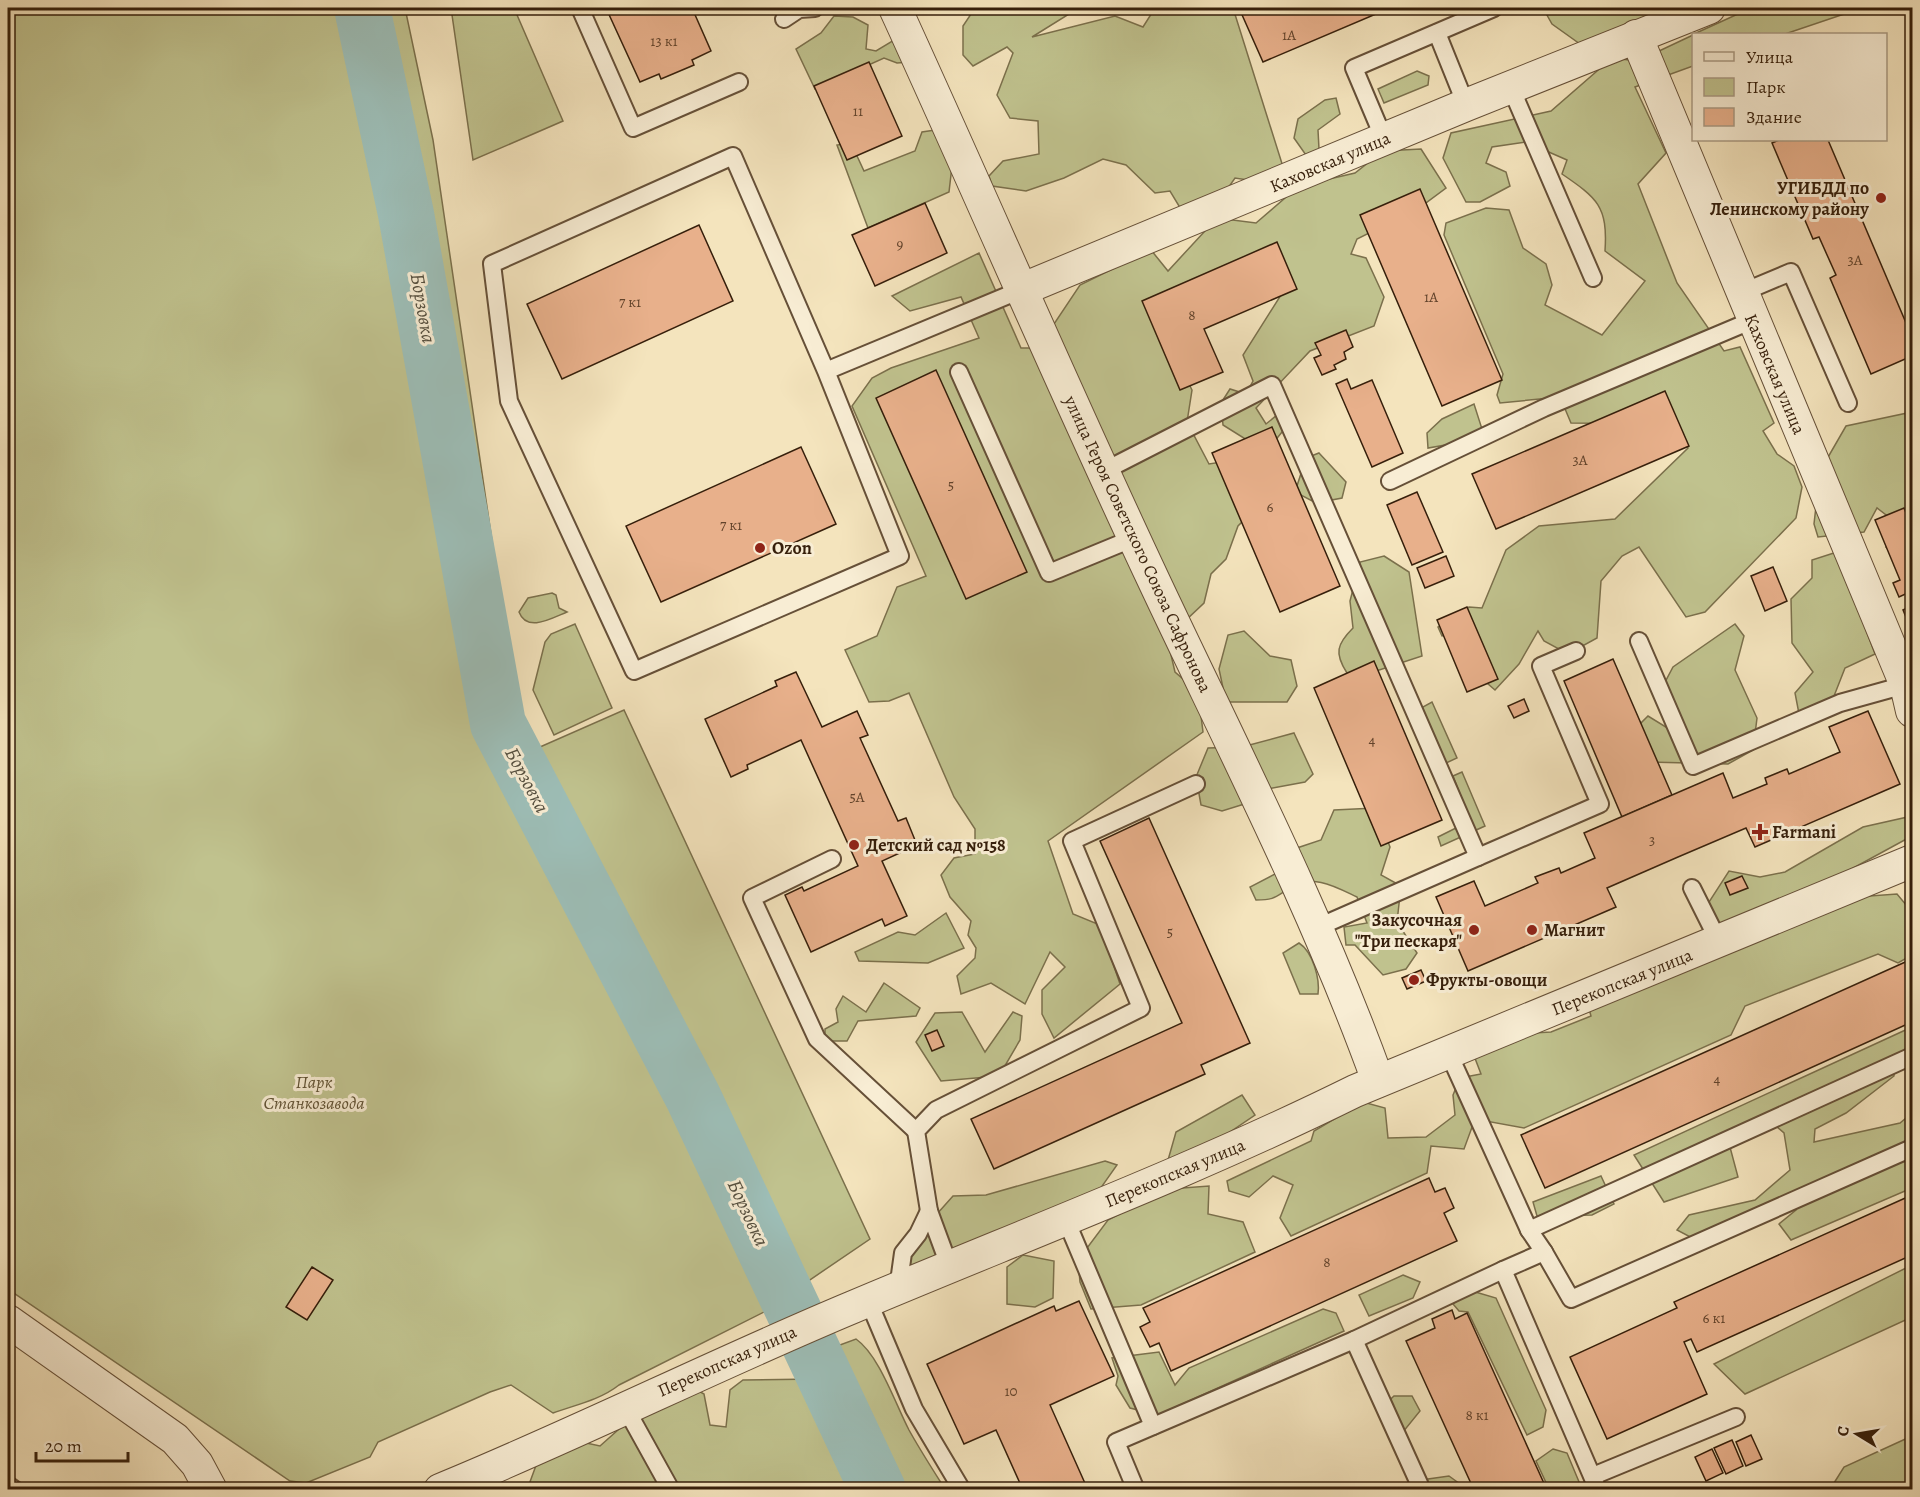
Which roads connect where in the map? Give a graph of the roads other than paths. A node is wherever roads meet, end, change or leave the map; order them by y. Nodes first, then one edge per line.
1 (580, 8) edge
2 (816, 8) edge
3 (895, 8) edge
4 (1494, 8) edge
5 (1709, 8) edge
6 (784, 19) dead end
7 (1437, 33) junction
8 (1636, 36) junction
9 (739, 82) dead end
10 (1511, 87) junction
11 (1466, 105) junction
12 (1384, 139) junction
13 (1593, 278) dead end
14 (1023, 290) junction
15 (1747, 307) junction
16 (826, 372) junction
17 (959, 372) dead end
18 (1848, 403) dead end
19 (1104, 471) junction
20 (1390, 482) dead end
21 (1134, 538) junction
22 (1640, 640) dead end
23 (1576, 651) dead end
24 (1910, 693) edge
25 (1196, 784) dead end
26 (1478, 857) junction
27 (832, 859) dead end
28 (1912, 861) edge
29 (1692, 888) dead end
30 (1316, 928) junction
31 (1719, 942) junction
32 (1449, 1054) junction
33 (1912, 1056) edge
34 (1378, 1081) junction
35 (916, 1131) junction
36 (1912, 1148) edge
37 (929, 1211) junction
38 (1066, 1220) junction
39 (1528, 1230) junction
40 (1544, 1252) junction
41 (950, 1268) junction
42 (1503, 1270) junction
43 (898, 1289) junction
44 (861, 1303) junction
45 (8, 1321) edge
46 (1354, 1340) junction
47 (624, 1407) junction
48 (1736, 1417) dead end
49 (1153, 1426) junction
50 (1596, 1483) edge
51 (8, 1485) edge
52 (15, 1490) edge
53 (212, 1490) edge
54 (440, 1490) edge
55 (671, 1490) edge
56 (962, 1490) edge
57 (1136, 1490) edge
58 (1422, 1490) edge

1 - 9 lane
2 - 6 lane
3 - 14 street, улица Героя Советского Союза Сафронова
4 - 7 lane
5 - 8 street, Каховская улица
7 - 11 lane
7 - 12 lane
8 - 10 street, Каховская улица
8 - 15 street, Каховская улица
10 - 11 street, Каховская улица
10 - 13 lane
11 - 12 street, Каховская улица
12 - 14 street, Каховская улица
14 - 16 lane
14 - 19 street, улица Героя Советского Союза Сафронова
15 - 18 lane
15 - 20 lane
15 - 24 street, Каховская улица
16 - 16 lane
17 - 21 lane
19 - 21 street, улица Героя Советского Союза Сафронова
19 - 26 lane
21 - 30 street, улица Героя Советского Союза Сафронова
22 - 24 lane
23 - 26 lane
25 - 35 lane
26 - 30 lane
27 - 35 lane
28 - 31 street, Перекопская улица
29 - 31 lane
30 - 34 street, улица Героя Советского Союза Сафронова
31 - 32 street, Перекопская улица
32 - 34 street, Перекопская улица
32 - 39 lane
33 - 39 lane
34 - 38 street, Перекопская улица
35 - 37 lane
36 - 40 lane
37 - 41 lane
37 - 43 lane
38 - 41 street, Перекопская улица
38 - 49 lane
39 - 40 lane
40 - 42 lane
41 - 43 street, Перекопская улица
42 - 46 lane
42 - 50 lane
43 - 44 street, Перекопская улица
44 - 47 street, Перекопская улица
44 - 56 lane
45 - 53 street
46 - 49 lane
46 - 58 lane
47 - 54 street, Перекопская улица
47 - 55 lane
48 - 50 lane
49 - 57 lane
51 - 52 lane

